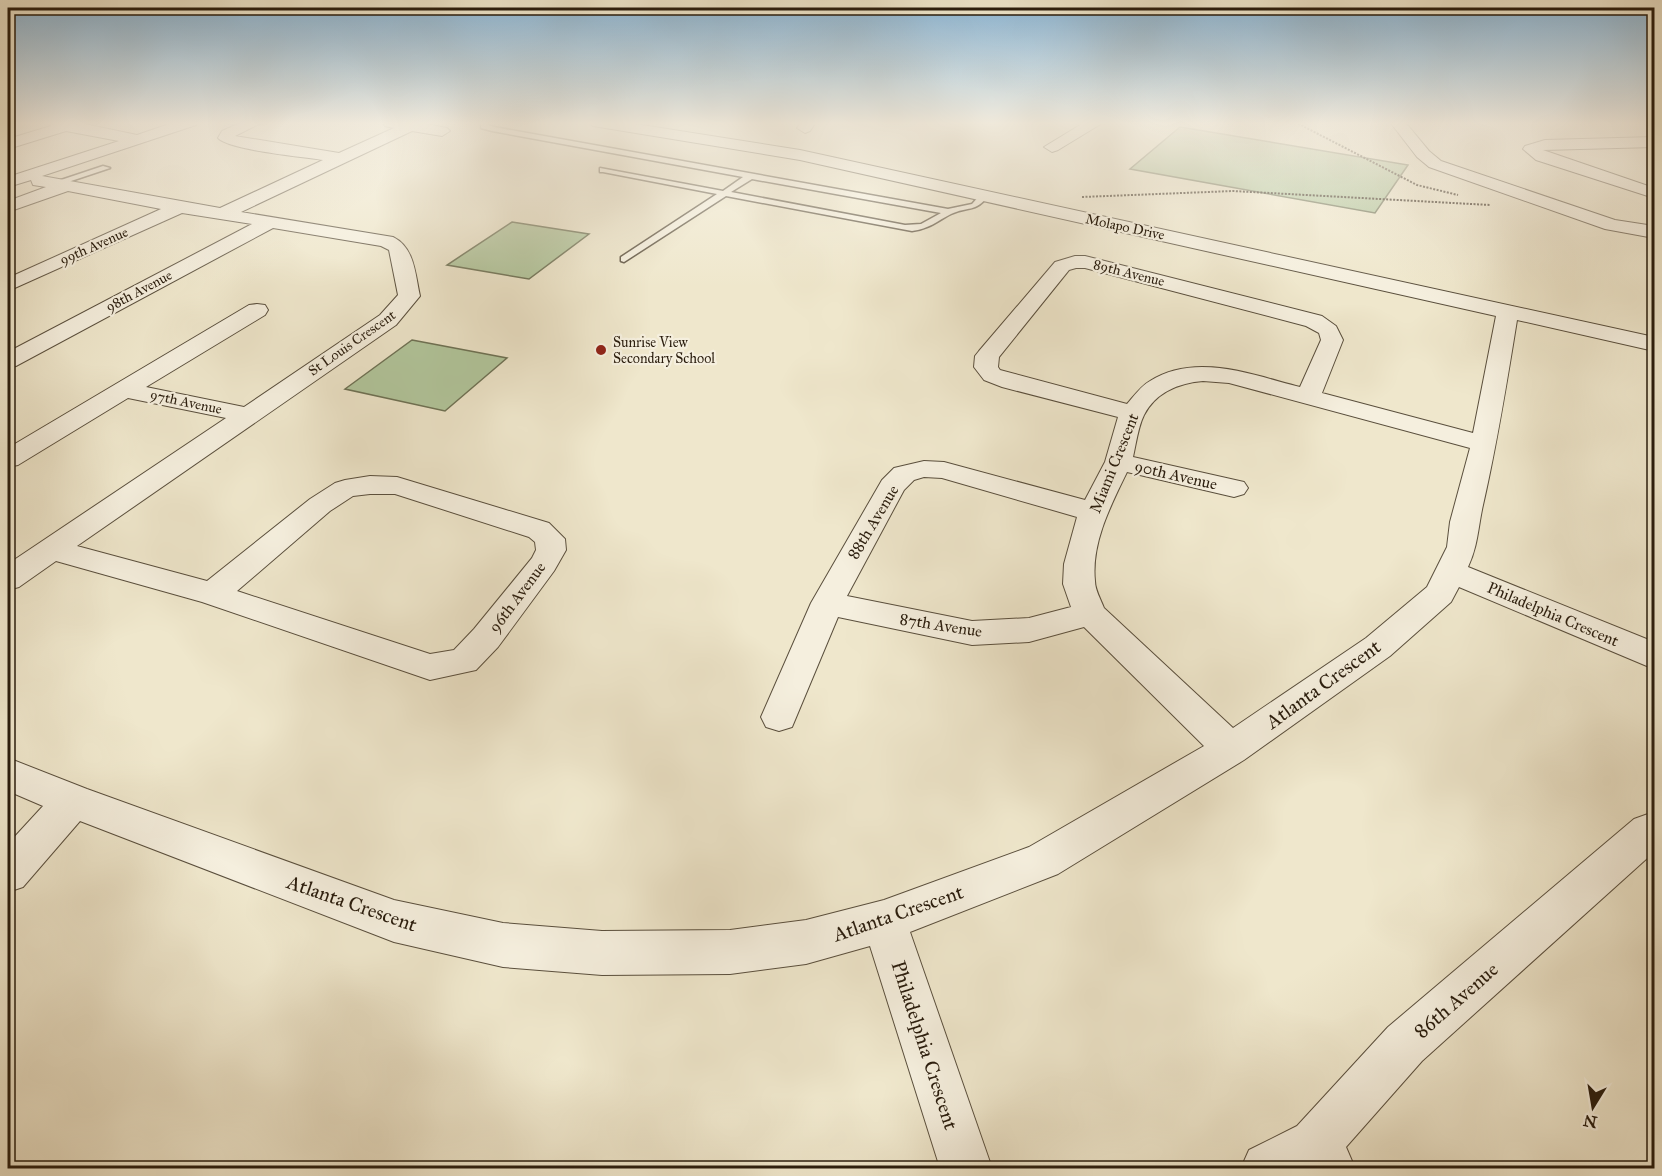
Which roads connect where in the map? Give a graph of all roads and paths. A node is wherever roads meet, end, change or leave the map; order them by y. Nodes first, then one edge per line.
1 (50, 177) edge
2 (59, 177) edge
3 (64, 177) edge
4 (300, 177) edge
5 (639, 177) edge
6 (749, 177) edge
7 (762, 177) edge
8 (898, 177) edge
9 (1401, 177) edge
10 (1472, 177) edge
11 (1606, 177) edge
12 (54, 179) junction
13 (8, 182) edge
14 (1654, 192) edge
15 (724, 193) junction
16 (1461, 195) dead end
17 (984, 196) junction
18 (1536, 199) junction
19 (1483, 200) dead end
20 (1504, 206) junction
21 (8, 207) edge
22 (180, 207) junction
23 (948, 212) junction
24 (224, 213) junction
25 (1064, 214) junction
26 (270, 222) junction
27 (1654, 232) edge
28 (624, 259) dead end
29 (8, 285) edge
30 (257, 310) dead end
31 (1508, 312) junction
32 (1654, 344) edge
33 (8, 361) edge
34 (125, 390) junction
35 (1308, 396) junction
36 (1132, 413) junction
37 (248, 415) junction
38 (1484, 444) junction
39 (8, 459) edge
40 (1118, 462) junction
41 (1234, 488) dead end
42 (1093, 512) junction
43 (51, 549) junction
44 (1452, 572) junction
45 (8, 579) edge
46 (212, 594) junction
47 (827, 603) junction
48 (1090, 614) junction
49 (1654, 656) edge
50 (779, 717) dead end
51 (1231, 749) junction
52 (8, 774) edge
53 (73, 801) junction
54 (1648, 832) dead end
55 (8, 873) edge
56 (884, 921) junction
57 (1322, 1156) edge
58 (966, 1168) edge
59 (1268, 1168) edge

1 - 12 street, St Louis Crescent
2 - 12 street
3 - 12 lane
4 - 24 street
5 - 15 lane
6 - 15 lane
7 - 23 lane
8 - 17 street, Molapo Drive
9 - 16 path
10 - 18 street
11 - 14 street
12 - 13 street
12 - 21 street
12 - 22 street, St Louis Crescent
15 - 23 lane
15 - 28 lane
17 - 23 lane
17 - 25 street, Molapo Drive
18 - 20 path
18 - 27 street
19 - 20 path
20 - 25 path
22 - 24 street, St Louis Crescent
22 - 29 street, 99th Avenue
24 - 26 street, St Louis Crescent
25 - 31 street, Molapo Drive
26 - 33 street, 98th Avenue
26 - 37 street, St Louis Crescent
30 - 34 street
31 - 32 street, Molapo Drive
31 - 38 street, Atlanta Crescent
34 - 37 street, 97th Avenue
34 - 39 street
35 - 36 street, Miami Crescent
35 - 36 street, 89th Avenue
35 - 38 street, Miami Crescent
36 - 40 street, Miami Crescent
37 - 43 street, St Louis Crescent
38 - 44 street, Atlanta Crescent
40 - 41 street, 90th Avenue
40 - 42 street, Miami Crescent
42 - 47 street, 88th Avenue
42 - 48 street, Miami Crescent
43 - 45 street, St Louis Crescent
43 - 46 street, 96th Avenue
44 - 49 street, Philadelphia Crescent
44 - 51 street, Atlanta Crescent
46 - 46 street, 96th Avenue
47 - 48 street, 87th Avenue
47 - 50 street, 88th Avenue
48 - 51 street, Miami Crescent
51 - 56 street, Atlanta Crescent
52 - 53 street, Atlanta Crescent
53 - 55 street
53 - 56 street, Atlanta Crescent
54 - 57 street, 86th Avenue
56 - 58 street, Philadelphia Crescent
57 - 59 street, 86th Avenue

